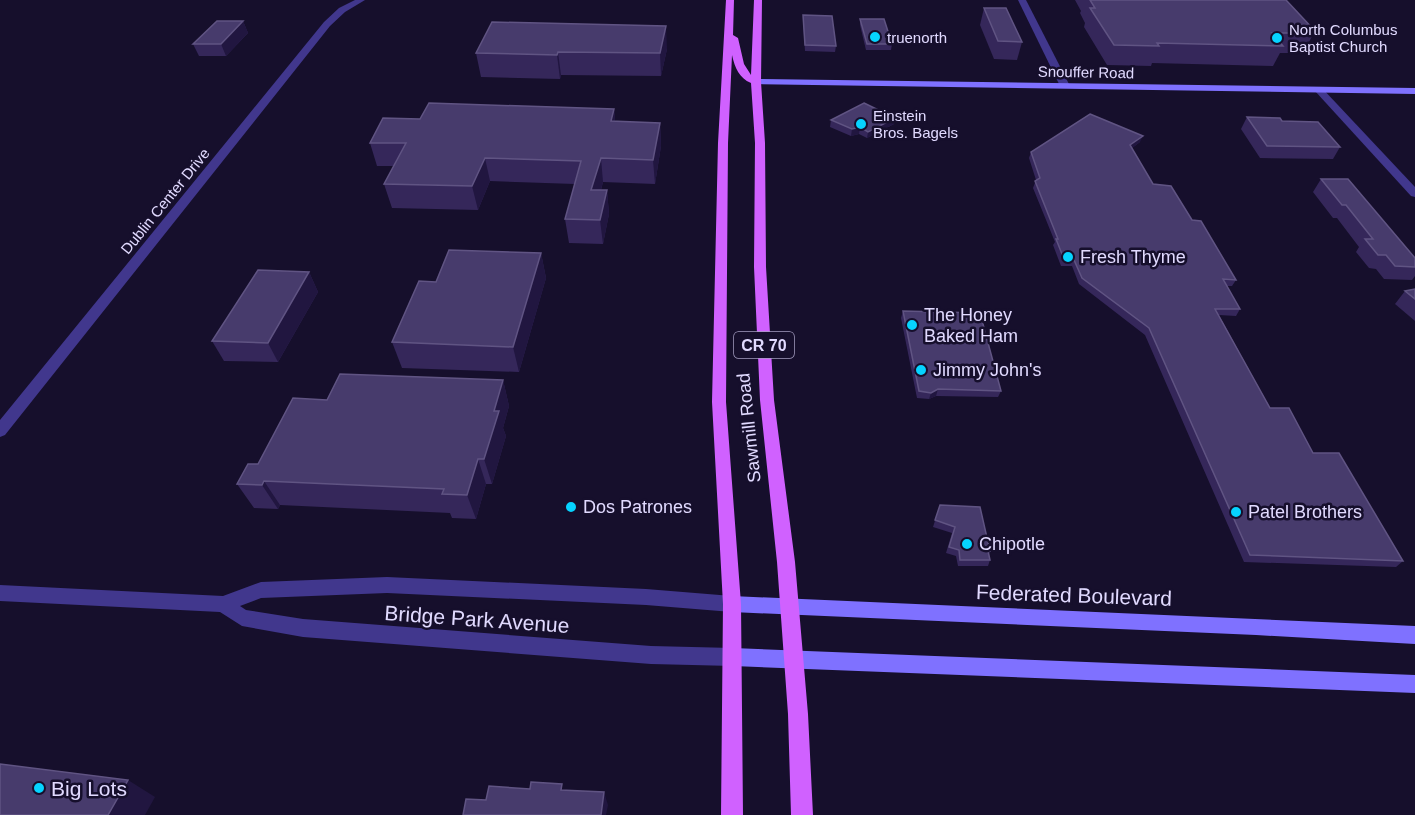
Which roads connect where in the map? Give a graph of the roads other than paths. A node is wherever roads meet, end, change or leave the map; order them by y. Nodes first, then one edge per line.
1 (758, 0) edge
2 (1022, 0) edge
3 (356, 1) edge
4 (730, 2) edge
5 (729, 25) junction
6 (756, 81) junction
7 (1065, 86) junction
8 (1318, 89) junction
9 (1415, 91) edge
10 (1415, 194) edge
11 (0, 431) edge
12 (0, 593) edge
13 (223, 604) junction
14 (732, 604) junction
15 (790, 606) junction
16 (1415, 635) edge
17 (733, 657) junction
18 (794, 659) junction
19 (1415, 684) edge
20 (732, 815) edge
21 (802, 815) edge

1 - 6 main road, Sawmill Road / CR 70
2 - 7 street
3 - 11 street, Dublin Center Drive
4 - 5 main road, Sawmill Road / CR 70
5 - 6 main road
5 - 14 main road, Sawmill Road / CR 70
6 - 7 main road, Snouffer Road
6 - 15 main road, Sawmill Road / CR 70
7 - 8 main road, Snouffer Road
8 - 9 main road, Snouffer Road
8 - 10 street
12 - 13 street, Bridge Park Avenue
13 - 14 street, Bridge Park Avenue
13 - 17 street, Bridge Park Avenue
14 - 15 main road, Federated Boulevard
14 - 17 main road, Sawmill Road / CR 70
15 - 16 main road, Federated Boulevard
15 - 18 main road, Sawmill Road / CR 70
17 - 18 main road
17 - 20 main road, Sawmill Road / CR 70
18 - 19 main road
18 - 21 main road, Sawmill Road / CR 70

